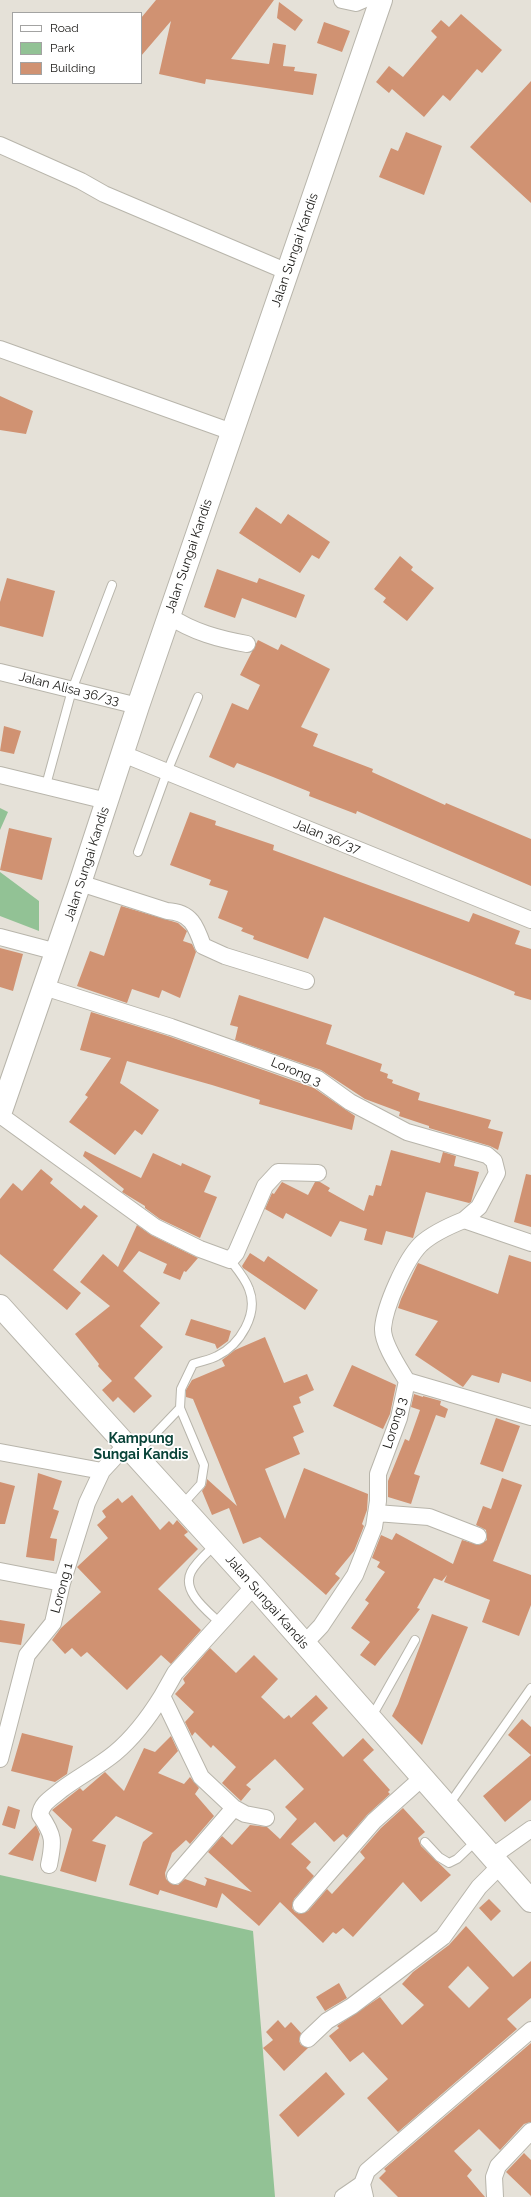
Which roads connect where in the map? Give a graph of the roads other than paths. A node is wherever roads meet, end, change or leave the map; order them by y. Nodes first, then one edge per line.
1 (342, 0) edge
2 (363, 0) edge
3 (381, 0) edge
4 (0, 145) edge
5 (288, 272) junction
6 (0, 349) edge
7 (232, 432) junction
8 (112, 584) dead end
9 (169, 616) junction
10 (247, 644) dead end
11 (0, 672) edge
12 (72, 690) junction
13 (198, 697) dead end
14 (138, 706) junction
15 (123, 754) junction
16 (167, 772) junction
17 (0, 775) edge
18 (46, 785) junction
19 (107, 801) junction
20 (138, 852) dead end
21 (80, 883) junction
22 (531, 920) edge
23 (0, 937) edge
24 (57, 952) junction
25 (306, 981) dead end
26 (44, 987) junction
27 (5, 1086) edge
28 (0, 1114) edge
29 (318, 1173) dead end
30 (464, 1220) junction
31 (531, 1244) edge
32 (230, 1260) junction
33 (0, 1306) edge
34 (407, 1381) junction
35 (180, 1408) junction
36 (531, 1417) edge
37 (131, 1449) junction
38 (0, 1452) edge
39 (102, 1471) junction
40 (181, 1505) junction
41 (376, 1513) junction
42 (478, 1536) dead end
43 (216, 1544) junction
44 (0, 1571) edge
45 (62, 1582) junction
46 (254, 1586) junction
47 (220, 1624) junction
48 (415, 1640) dead end
49 (304, 1644) junction
50 (531, 1688) edge
51 (162, 1696) junction
52 (370, 1719) junction
53 (0, 1759) edge
54 (422, 1778) junction
55 (447, 1806) junction
56 (234, 1808) junction
57 (266, 1818) dead end
58 (531, 1830) edge
59 (478, 1840) junction
60 (425, 1842) dead end
61 (496, 1861) junction
62 (49, 1864) dead end
63 (175, 1876) dead end
64 (531, 1901) edge
65 (301, 1905) dead end
66 (531, 2030) edge
67 (308, 2039) dead end
68 (531, 2131) edge
69 (363, 2191) edge
70 (344, 2197) edge
71 (495, 2197) edge

1 - 2 street
3 - 5 street, Jalan Sungai Kandis
4 - 5 street
5 - 7 street, Jalan Sungai Kandis
6 - 7 street
7 - 9 street, Jalan Sungai Kandis
8 - 12 lane
9 - 10 street
9 - 14 street, Jalan Sungai Kandis
11 - 12 street, Jalan Alisa 36/33
12 - 14 street, Jalan Alisa 36/33
12 - 18 lane
13 - 16 lane
14 - 15 street, Jalan Sungai Kandis
15 - 16 street, Jalan 36/37
15 - 19 street, Jalan Sungai Kandis
16 - 20 lane
16 - 22 street, Jalan 36/37
17 - 18 street
18 - 19 street
19 - 21 street, Jalan Sungai Kandis
21 - 24 street, Jalan Sungai Kandis
21 - 25 street
23 - 24 street
24 - 26 street, Jalan Sungai Kandis
26 - 27 street, Jalan Sungai Kandis
26 - 30 street, Lorong 3
27 - 28 street, Jalan Sungai Kandis
28 - 32 street
29 - 32 street
30 - 31 street
30 - 34 street, Lorong 3
32 - 35 lane
33 - 37 street, Jalan Sungai Kandis
34 - 36 street
34 - 41 street, Lorong 3
35 - 37 lane
35 - 40 lane
37 - 39 street, Lorong 1
37 - 40 street, Jalan Sungai Kandis
38 - 39 street
39 - 45 street, Lorong 1
40 - 43 street, Jalan Sungai Kandis
41 - 42 street
41 - 49 street, Lorong 3
43 - 46 street, Jalan Sungai Kandis
43 - 47 lane
44 - 45 street
45 - 53 street, Lorong 1
46 - 47 street
46 - 49 street, Jalan Sungai Kandis
47 - 51 street
48 - 52 lane
49 - 52 street, Jalan Sungai Kandis
50 - 55 lane
51 - 56 street
51 - 62 street
52 - 54 street, Jalan Sungai Kandis
54 - 55 street, Jalan Sungai Kandis
54 - 65 street
55 - 59 street, Jalan Sungai Kandis
56 - 57 street
56 - 63 street
58 - 61 street
59 - 60 lane
59 - 61 street, Jalan Sungai Kandis
61 - 64 street, Jalan Sungai Kandis
61 - 67 street
66 - 69 street
68 - 71 street
69 - 70 street

